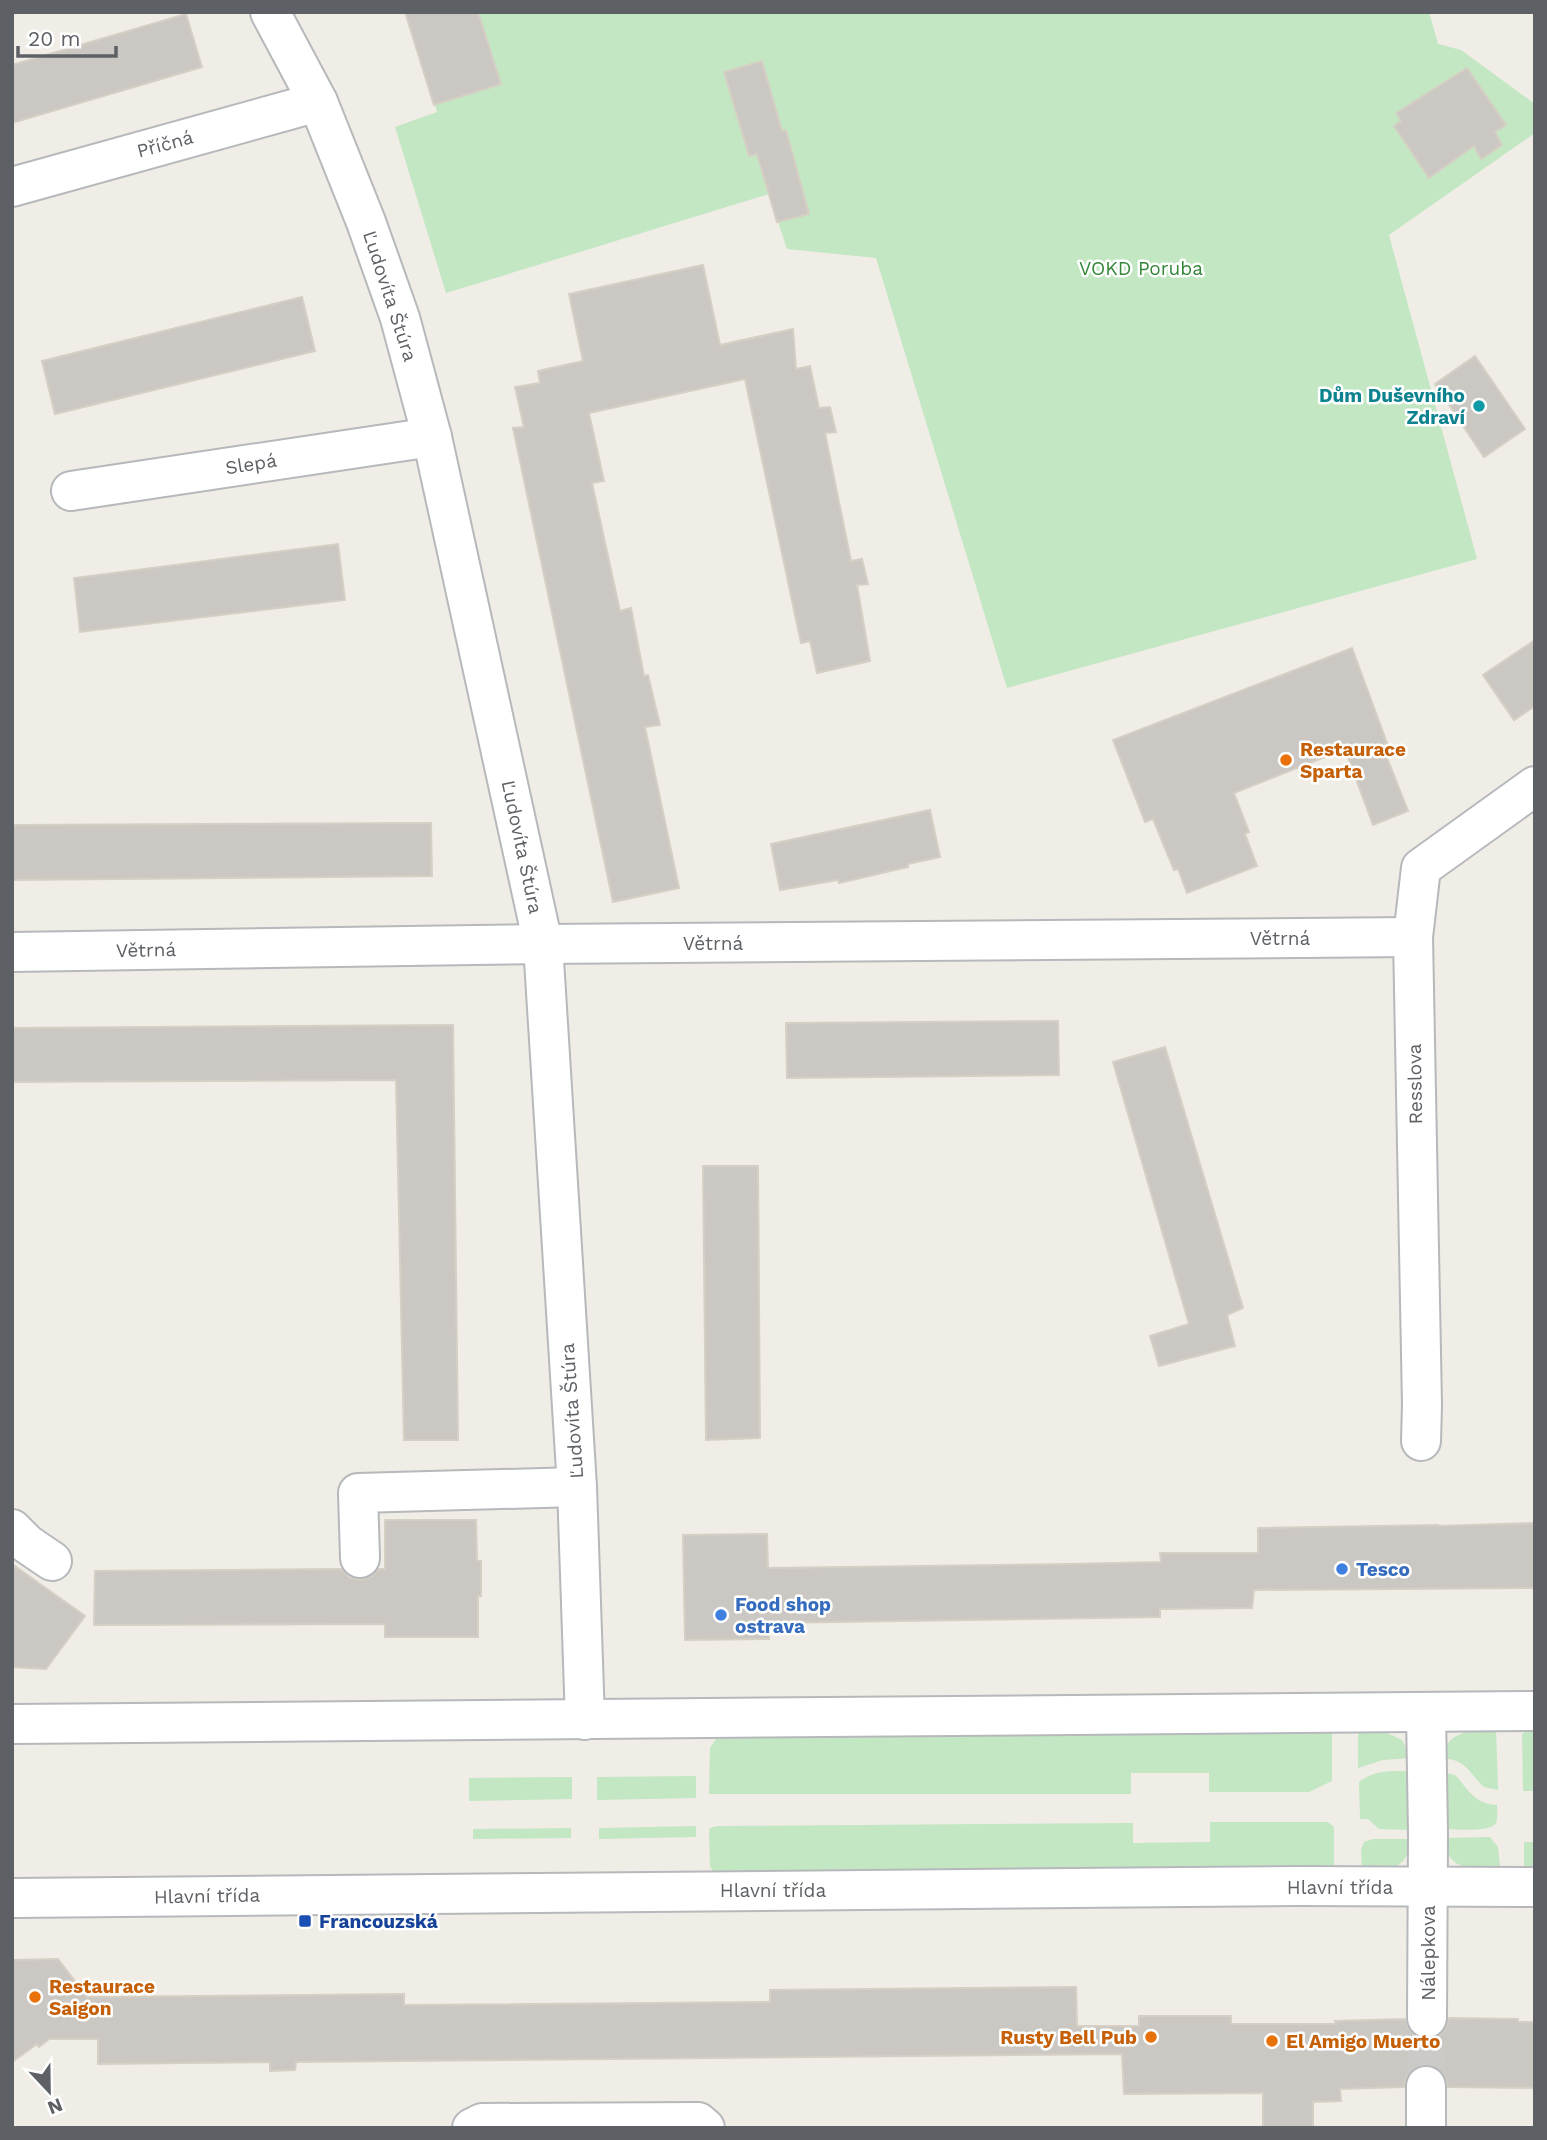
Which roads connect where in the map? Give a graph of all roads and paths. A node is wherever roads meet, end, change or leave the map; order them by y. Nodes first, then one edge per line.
1 (270, 12) edge
2 (318, 102) junction
3 (12, 187) edge
4 (432, 437) junction
5 (71, 491) dead end
6 (1535, 786) edge
7 (1413, 937) junction
8 (543, 944) junction
9 (12, 952) edge
10 (1421, 1441) dead end
11 (577, 1486) junction
12 (12, 1529) edge
13 (360, 1558) dead end
14 (52, 1561) dead end
15 (1535, 1712) edge
16 (1426, 1713) junction
17 (585, 1720) junction
18 (12, 1724) edge
19 (1428, 1887) junction
20 (1535, 1887) edge
21 (12, 1898) edge
22 (1427, 2018) tunnel mouth
23 (1426, 2086) tunnel mouth
24 (472, 2128) edge
25 (705, 2128) edge
26 (1426, 2128) edge

1 - 2 street, Ľudovíta Štúra
2 - 3 street, Příčná
2 - 4 street, Ľudovíta Štúra
4 - 5 street, Slepá
4 - 8 street, Ľudovíta Štúra
6 - 7 street, Resslova
7 - 8 street, Větrná
7 - 10 street, Resslova
8 - 9 street, Větrná
8 - 11 street, Ľudovíta Štúra
11 - 13 street
11 - 17 street, Ľudovíta Štúra
12 - 14 street
15 - 16 street
16 - 17 street
16 - 19 street, Nálepkova
17 - 18 street
19 - 20 street, Hlavní třída
19 - 21 street, Hlavní třída
19 - 22 street, Nálepkova
23 - 26 street
24 - 25 street

